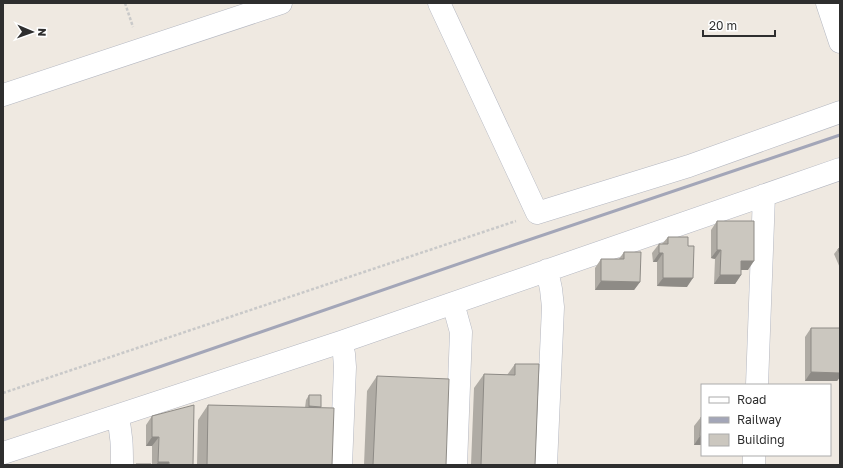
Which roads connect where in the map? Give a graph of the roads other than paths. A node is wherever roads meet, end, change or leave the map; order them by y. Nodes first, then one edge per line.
1 (281, 3) edge
2 (439, 3) edge
3 (826, 3) edge
4 (840, 42) edge
5 (3, 95) edge
6 (840, 112) edge
7 (840, 169) edge
8 (764, 195) junction
9 (547, 270) junction
10 (453, 303) junction
11 (341, 342) junction
12 (757, 384) edge
13 (118, 416) junction
14 (3, 453) edge
15 (122, 465) edge
16 (341, 465) edge
17 (456, 465) edge
18 (546, 465) edge

1 - 5 street
2 - 6 street
3 - 4 street
7 - 8 street
8 - 9 street
8 - 12 street
9 - 10 street
9 - 18 street
10 - 11 street
10 - 17 street
11 - 13 street
11 - 16 street
13 - 14 street
13 - 15 street

